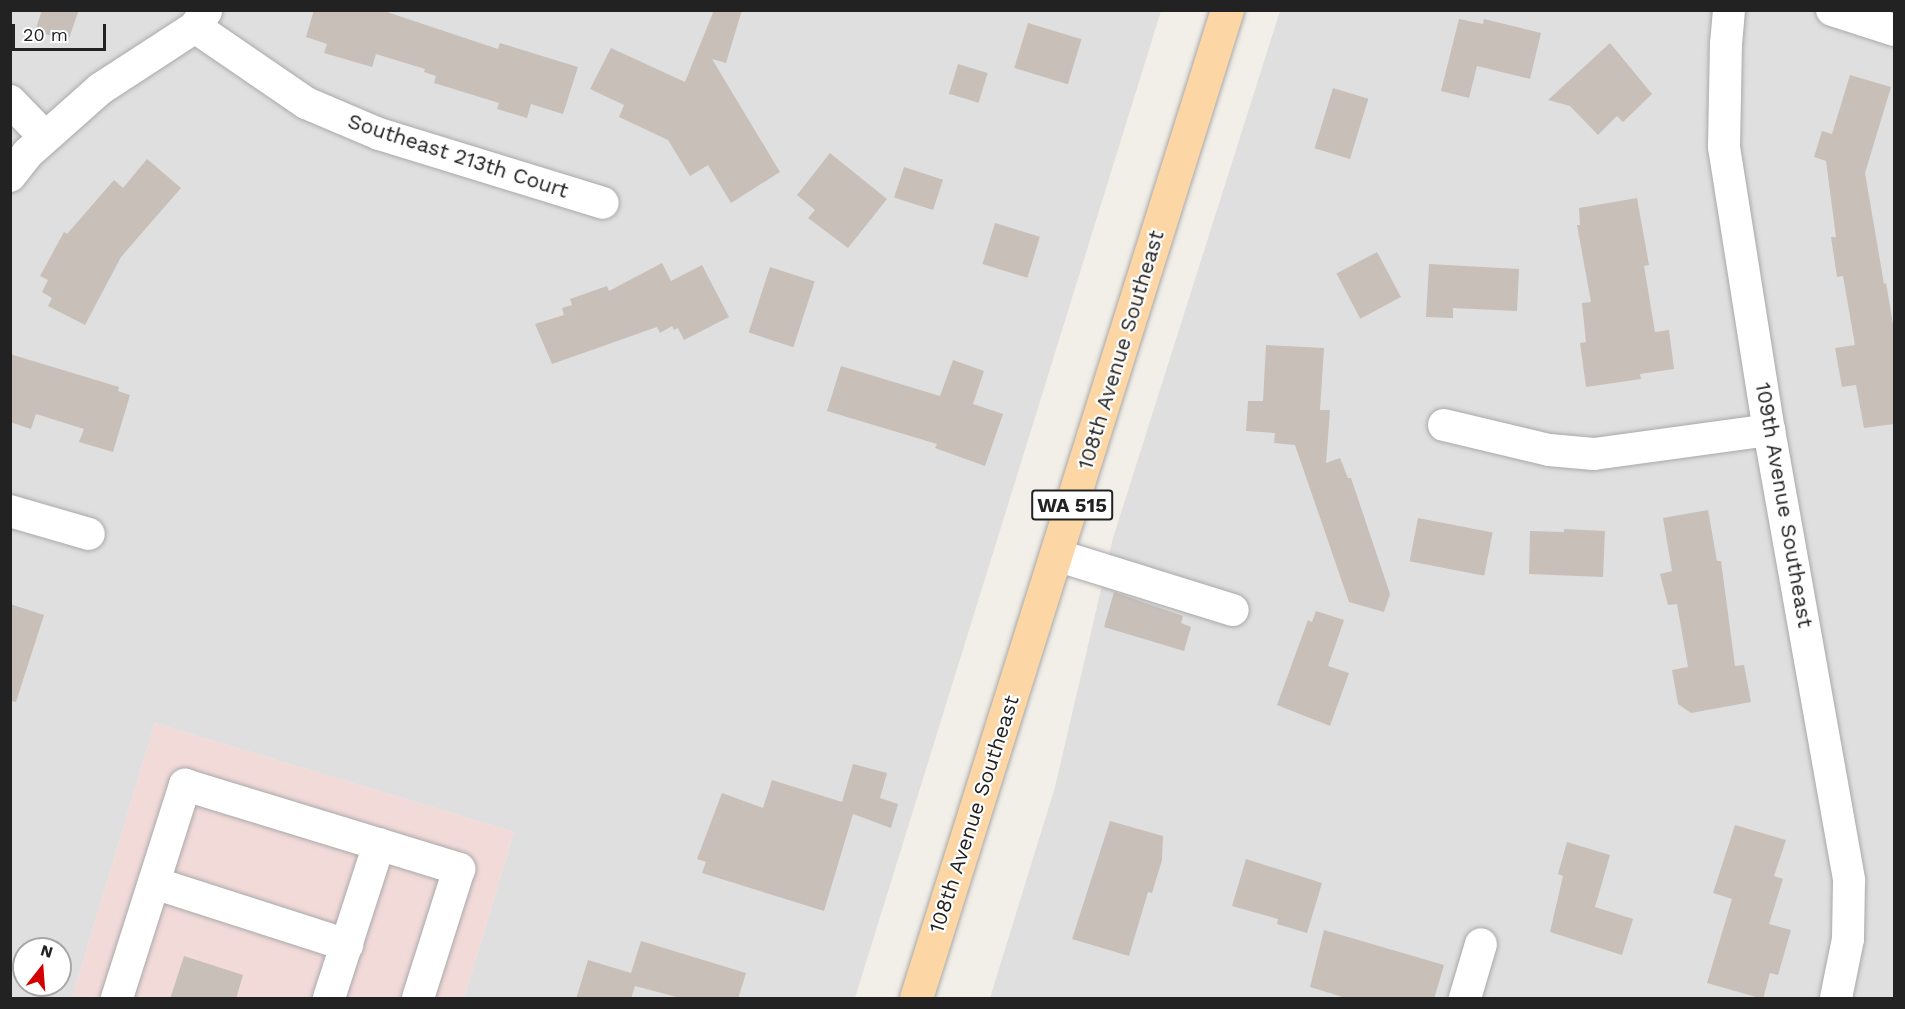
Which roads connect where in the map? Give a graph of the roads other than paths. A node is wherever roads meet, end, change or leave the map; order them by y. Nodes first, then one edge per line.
1 (1227, 10) edge
2 (1729, 10) edge
3 (1832, 10) edge
4 (201, 19) edge
5 (1894, 30) edge
6 (10, 102) edge
7 (45, 137) junction
8 (10, 176) edge
9 (603, 203) dead end
10 (1444, 425) dead end
11 (1769, 430) junction
12 (10, 511) edge
13 (89, 534) dead end
14 (1056, 555) junction
15 (1233, 610) dead end
16 (379, 844) junction
17 (154, 883) junction
18 (1481, 944) dead end
19 (347, 945) junction
20 (117, 999) edge
21 (329, 999) edge
22 (418, 999) edge
23 (916, 999) edge
24 (1465, 999) edge
25 (1836, 999) edge

1 - 14 main road, 108th Avenue Southeast / WA 515
2 - 11 street, 109th Avenue Southeast
3 - 5 street
4 - 7 street
4 - 9 street, Southeast 213th Court
6 - 7 street
7 - 8 street
10 - 11 street
11 - 25 street, 109th Avenue Southeast
12 - 13 street
14 - 15 street
14 - 23 main road, 108th Avenue Southeast / WA 515
16 - 17 street
16 - 19 street
16 - 22 street
17 - 19 street
17 - 20 street
18 - 24 street
19 - 21 street

